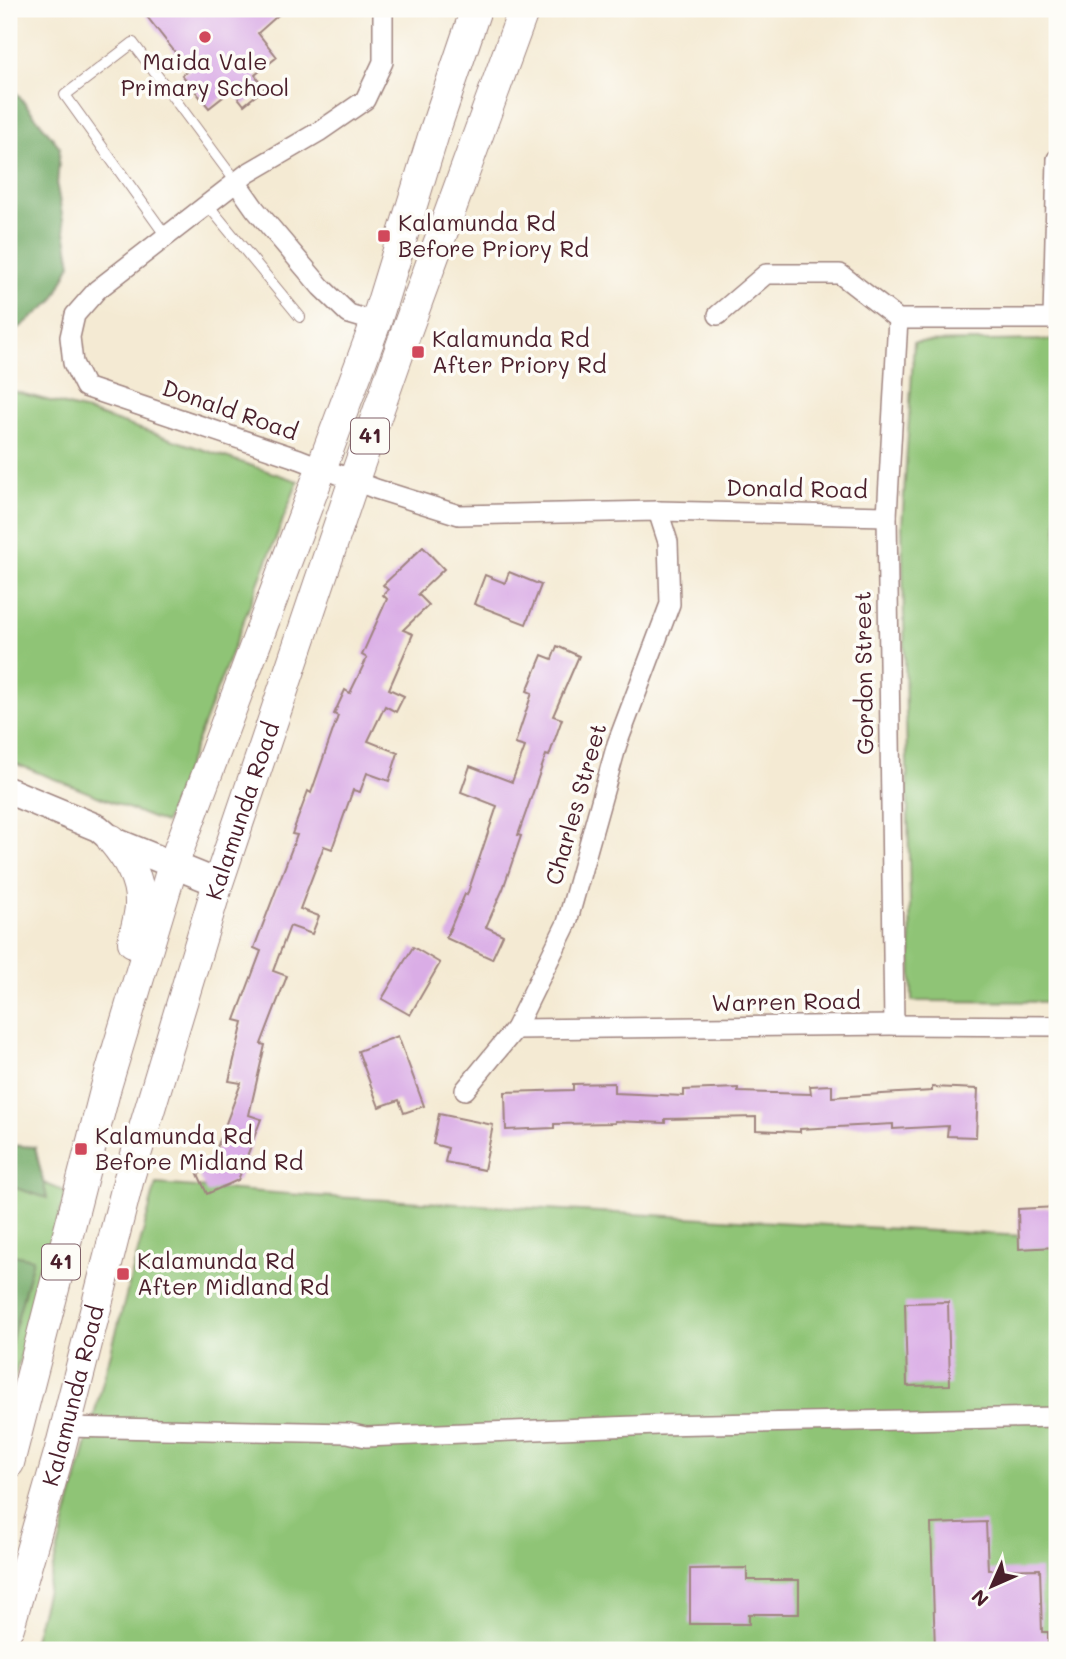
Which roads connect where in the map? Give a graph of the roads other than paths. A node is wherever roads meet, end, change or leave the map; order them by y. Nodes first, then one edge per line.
1 (383, 9) edge
2 (476, 9) edge
3 (524, 9) edge
4 (1057, 159) edge
5 (236, 182) junction
6 (207, 204) junction
7 (166, 236) junction
8 (718, 314) dead end
9 (300, 317) dead end
10 (898, 319) junction
11 (1055, 319) edge
12 (376, 322) junction
13 (322, 467) junction
14 (354, 480) junction
15 (658, 511) junction
16 (887, 516) junction
17 (9, 791) edge
18 (105, 834) junction
19 (176, 858) junction
20 (221, 874) junction
21 (894, 1026) junction
22 (1057, 1026) edge
23 (515, 1029) junction
24 (106, 1087) junction
25 (465, 1090) dead end
26 (1057, 1417) edge
27 (66, 1427) junction
28 (9, 1463) edge
29 (9, 1627) edge

1 - 5 street, Donald Road
2 - 12 main road, Kalamunda Road / 41
3 - 14 main road, Kalamunda Road / 41
4 - 11 street
5 - 6 street, Donald Road
5 - 7 lane
5 - 12 street
6 - 7 street, Donald Road
6 - 9 lane
7 - 13 street, Donald Road
8 - 10 street
10 - 11 street
10 - 16 street, Gordon Street
12 - 13 main road, Kalamunda Road / 41
13 - 14 street, Donald Road
13 - 19 main road, Kalamunda Road / 41
14 - 15 street, Donald Road
14 - 20 main road, Kalamunda Road / 41
15 - 16 street, Donald Road
15 - 23 street, Charles Street
16 - 21 street, Gordon Street
17 - 18 main road
18 - 19 main road
18 - 24 main road
19 - 20 main road
19 - 24 main road, Kalamunda Road / 41
20 - 27 main road, Kalamunda Road / 41
21 - 22 street, Warren Road
21 - 23 street, Warren Road
23 - 25 street, Charles Street
24 - 28 main road, Kalamunda Road / 41
26 - 27 street
27 - 29 main road, Kalamunda Road / 41

